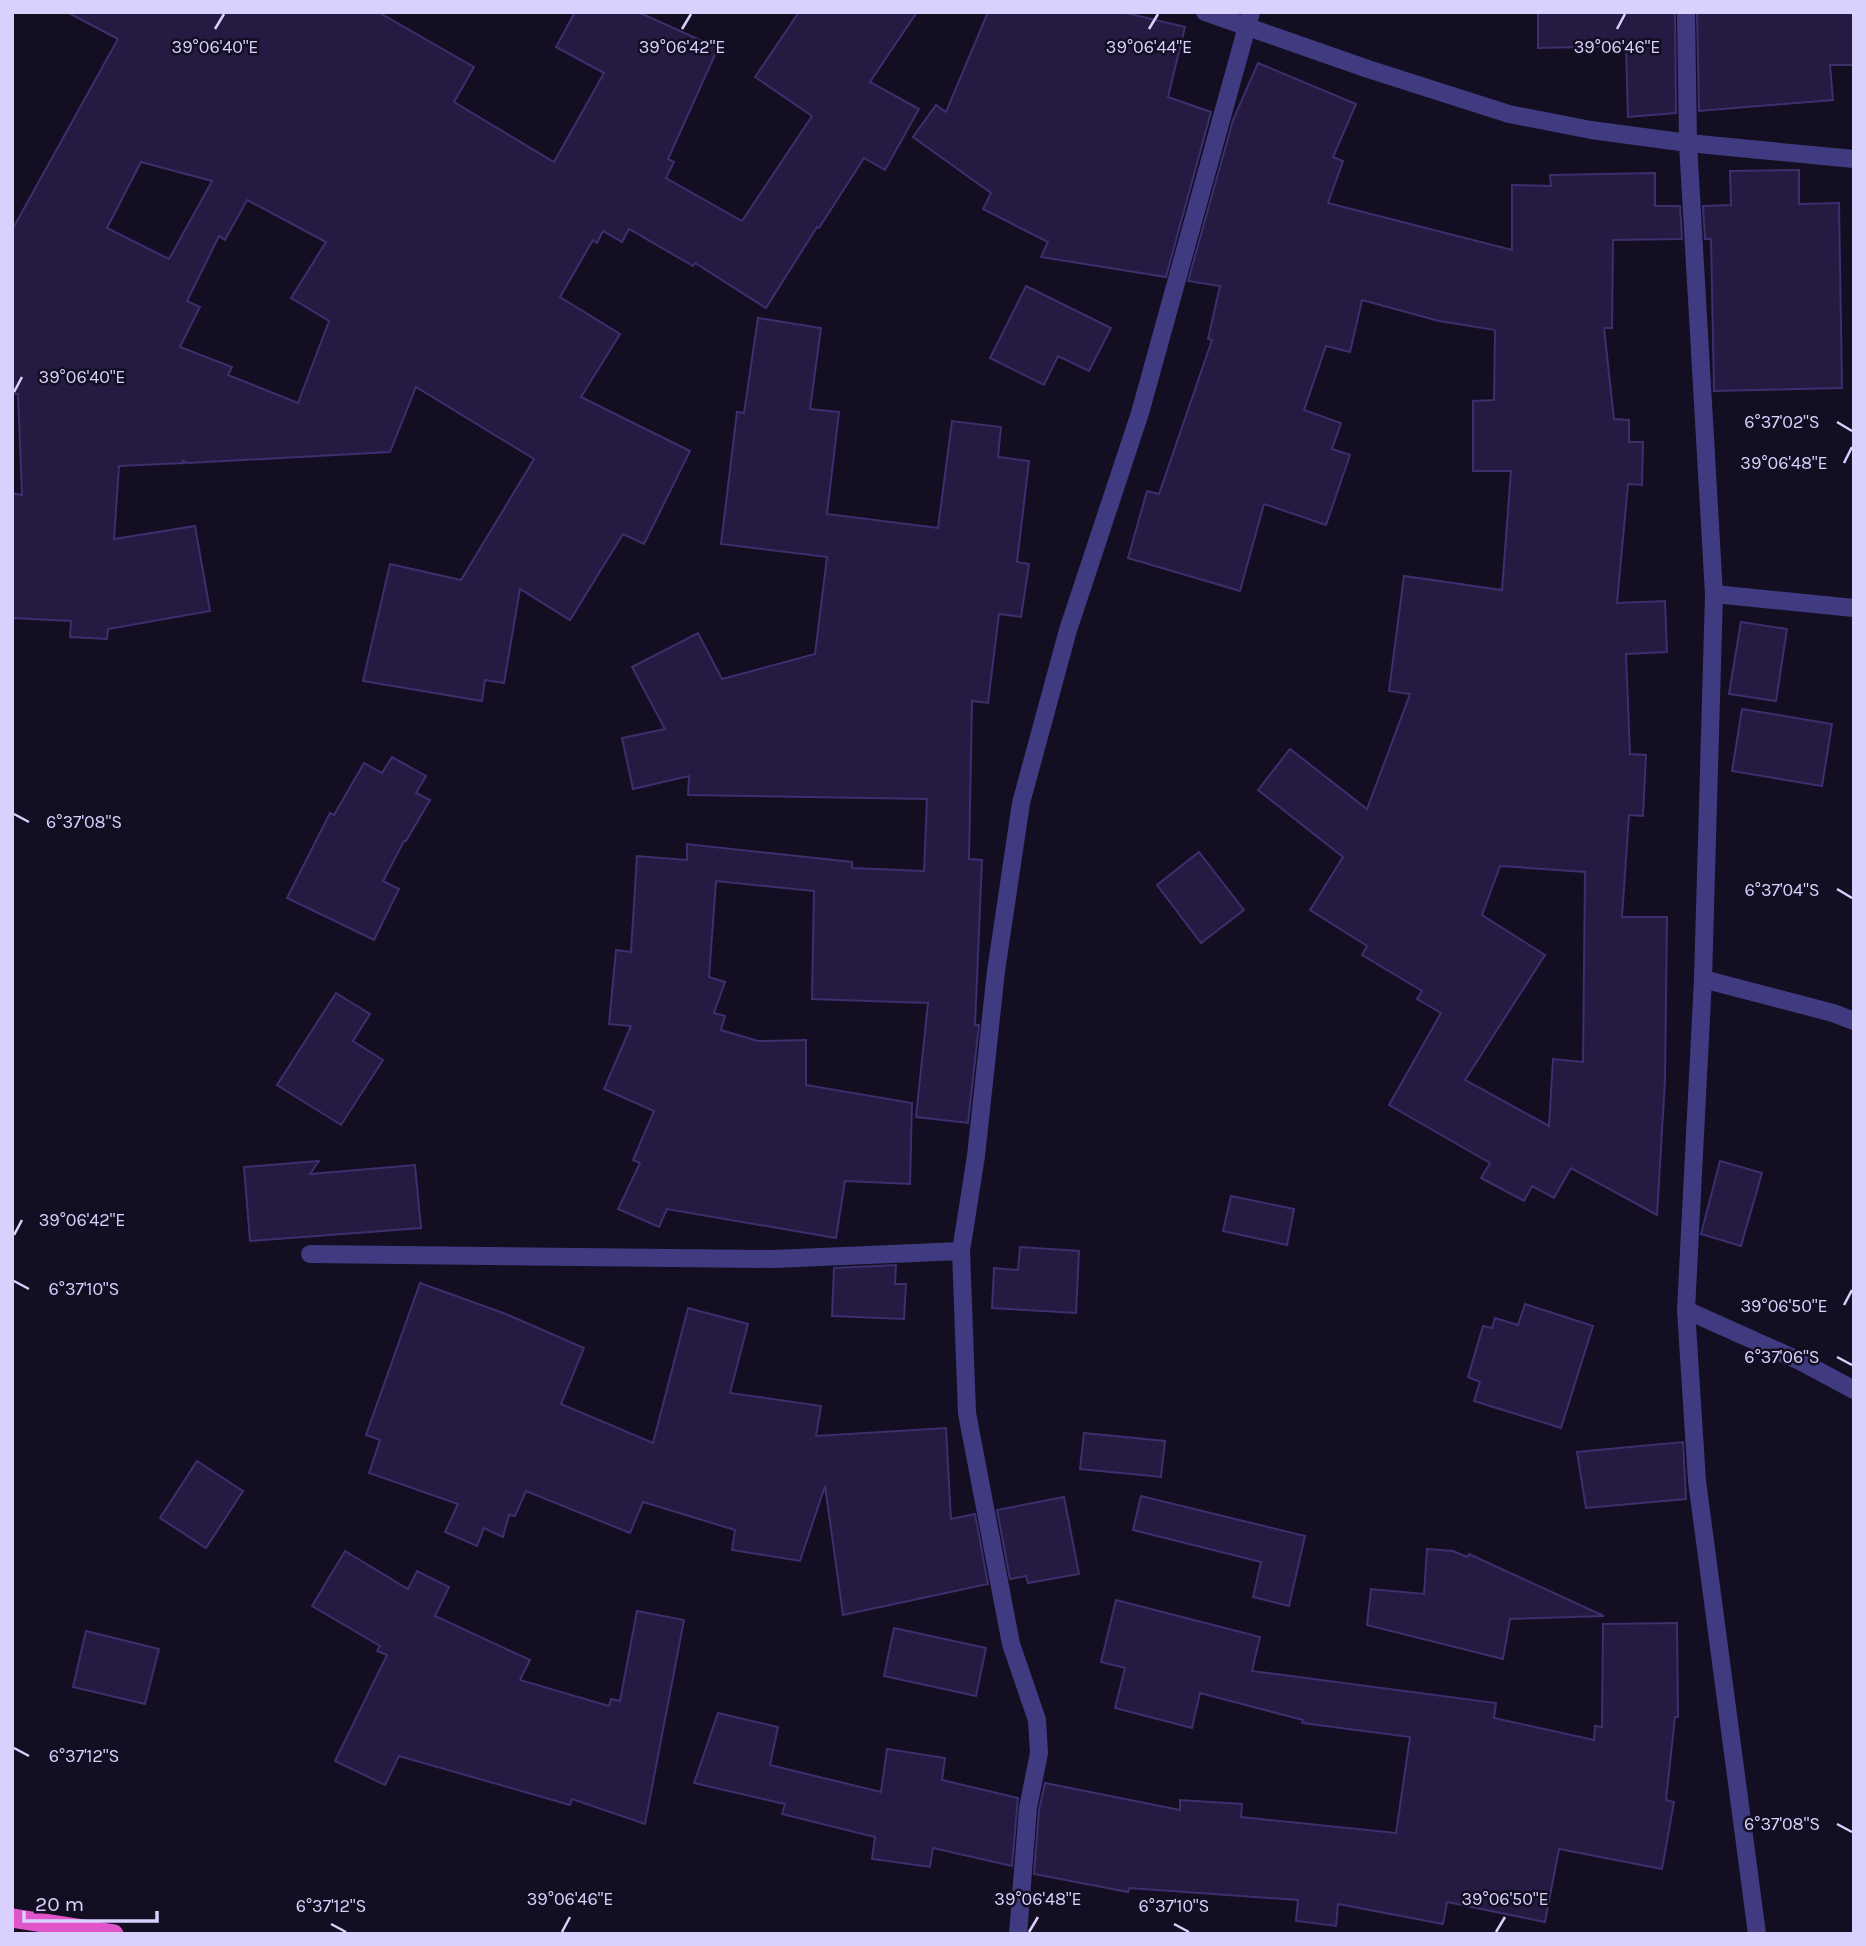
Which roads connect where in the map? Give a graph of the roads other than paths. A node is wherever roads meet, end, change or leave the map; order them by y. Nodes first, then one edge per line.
1 (1205, 12) edge
2 (1686, 12) edge
3 (1250, 20) edge
4 (1688, 143) junction
5 (1854, 159) edge
6 (1714, 594) junction
7 (1854, 608) edge
8 (1703, 979) junction
9 (1854, 1021) edge
10 (961, 1251) junction
11 (310, 1254) dead end
12 (1686, 1310) junction
13 (1854, 1390) edge
14 (12, 1918) edge
15 (114, 1934) edge
16 (1018, 1934) edge
17 (1757, 1934) edge

1 - 3 street
2 - 4 street
3 - 4 street
3 - 10 street
4 - 5 street
4 - 6 street
6 - 7 street
6 - 8 street
8 - 9 street
8 - 12 street
10 - 11 street
10 - 16 street
12 - 13 street
12 - 17 street
14 - 15 highway

